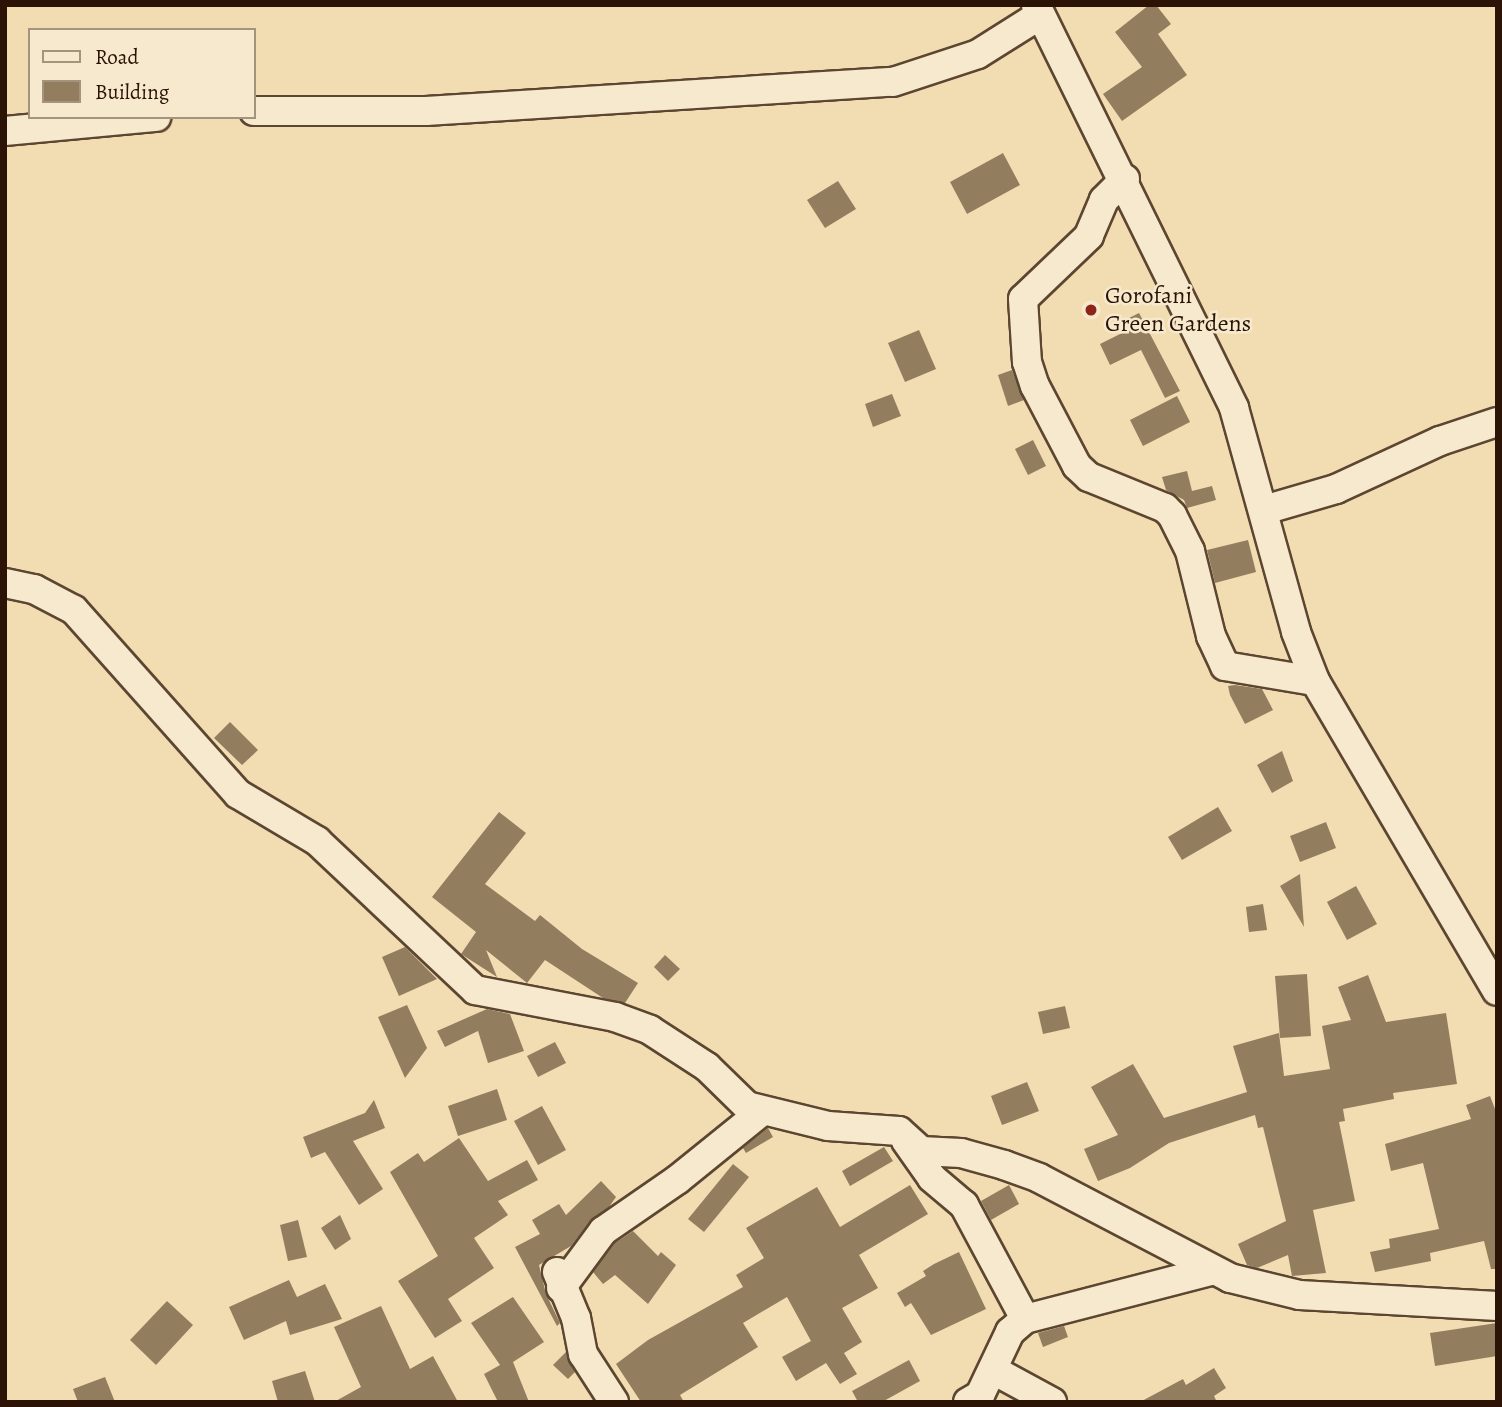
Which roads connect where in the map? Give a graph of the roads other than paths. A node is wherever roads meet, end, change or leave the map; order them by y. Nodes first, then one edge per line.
1 (1038, 10) edge
2 (256, 111) edge
3 (134, 119) edge
4 (5, 131) edge
5 (1125, 179) junction
6 (1497, 422) edge
7 (1265, 510) junction
8 (5, 583) edge
9 (1314, 681) junction
10 (1497, 991) edge
11 (757, 1116) junction
12 (899, 1131) junction
13 (1211, 1271) junction
14 (1497, 1306) edge
15 (1026, 1319) junction
16 (995, 1371) junction
17 (614, 1402) edge
18 (968, 1402) edge
19 (1052, 1402) edge

1 - 2 street
1 - 5 street
3 - 4 street
5 - 7 street
5 - 9 street
6 - 7 street
7 - 9 street
8 - 11 street
9 - 10 street
11 - 12 street
11 - 17 street
12 - 13 street
12 - 15 street
13 - 14 street
13 - 15 street
15 - 16 street
16 - 18 street
16 - 19 street

